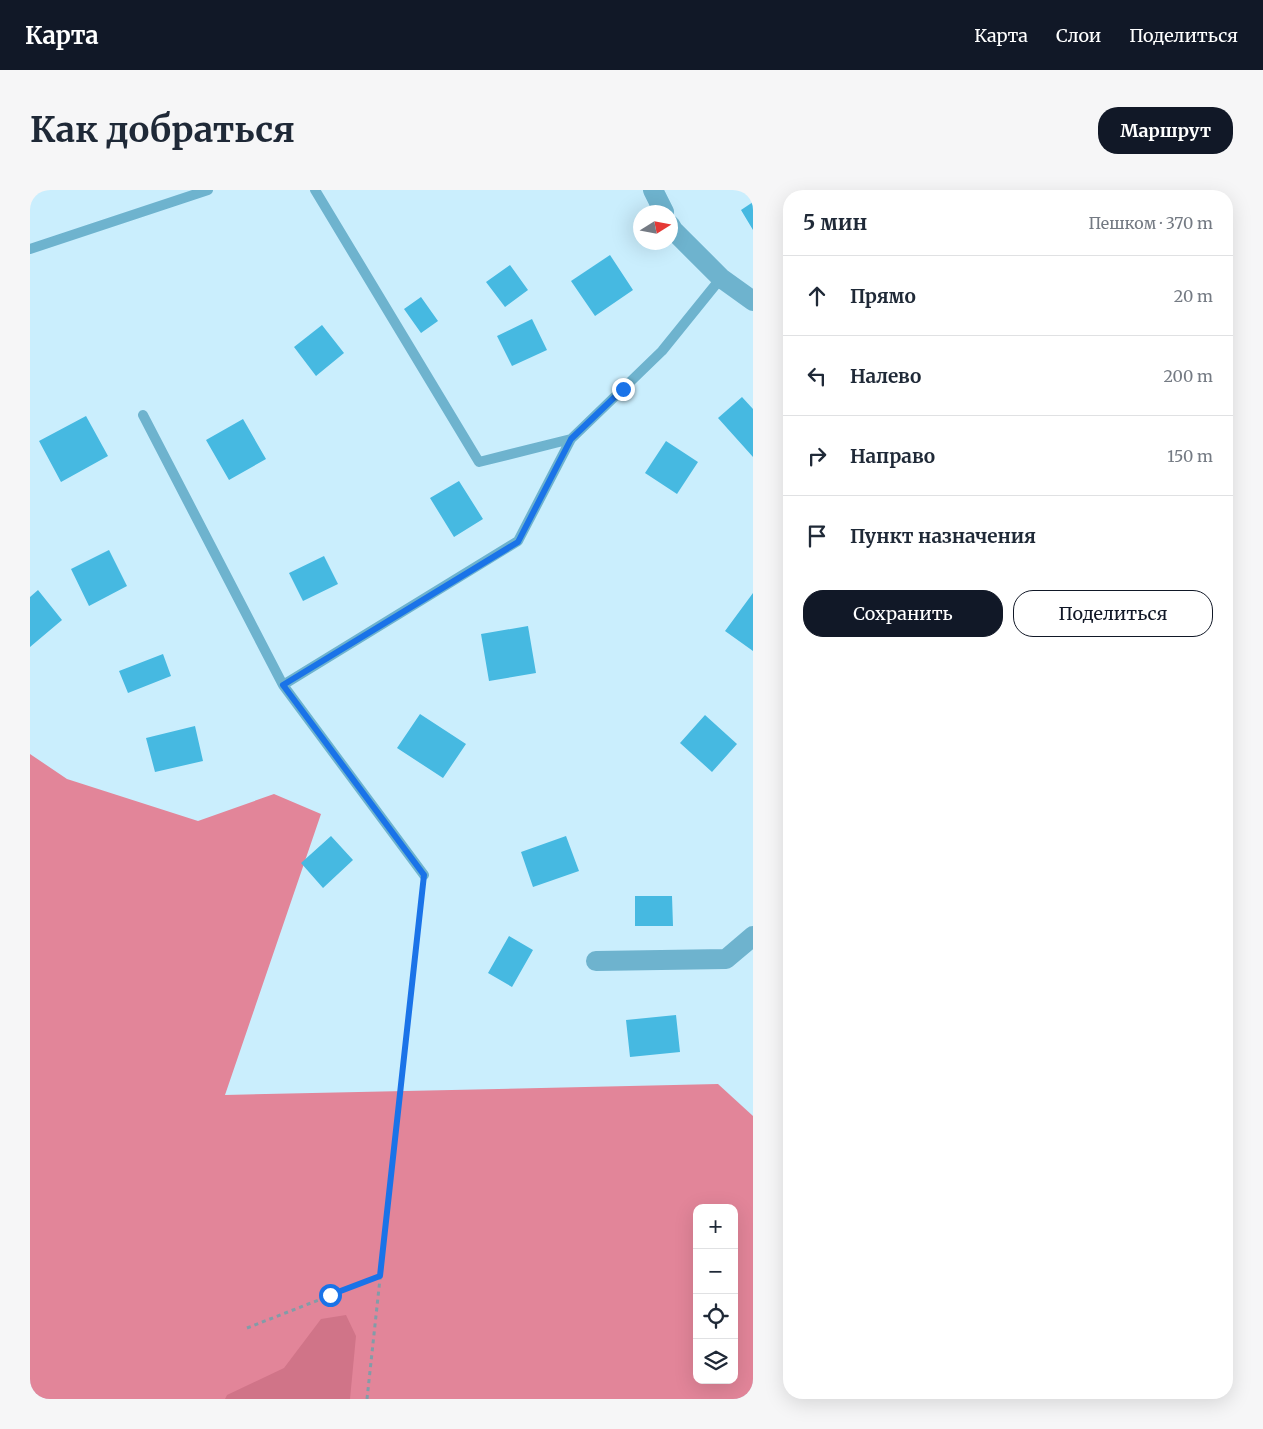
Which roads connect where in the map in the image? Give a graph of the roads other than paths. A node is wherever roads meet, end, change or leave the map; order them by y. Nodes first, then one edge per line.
1 (208, 190) edge
2 (315, 190) edge
3 (652, 190) edge
4 (660, 205) edge
5 (678, 235) edge
6 (30, 249) edge
7 (753, 279) edge
8 (728, 283) junction
9 (753, 302) edge
10 (143, 415) dead end
11 (571, 439) junction
12 (283, 685) junction
13 (424, 875) road end
14 (753, 936) edge
15 (596, 961) dead end

1 - 6 lane
2 - 11 lane
3 - 4 street
5 - 8 street
7 - 8 street
8 - 9 street
8 - 11 lane
10 - 12 lane
11 - 12 lane
12 - 13 lane
14 - 15 street

